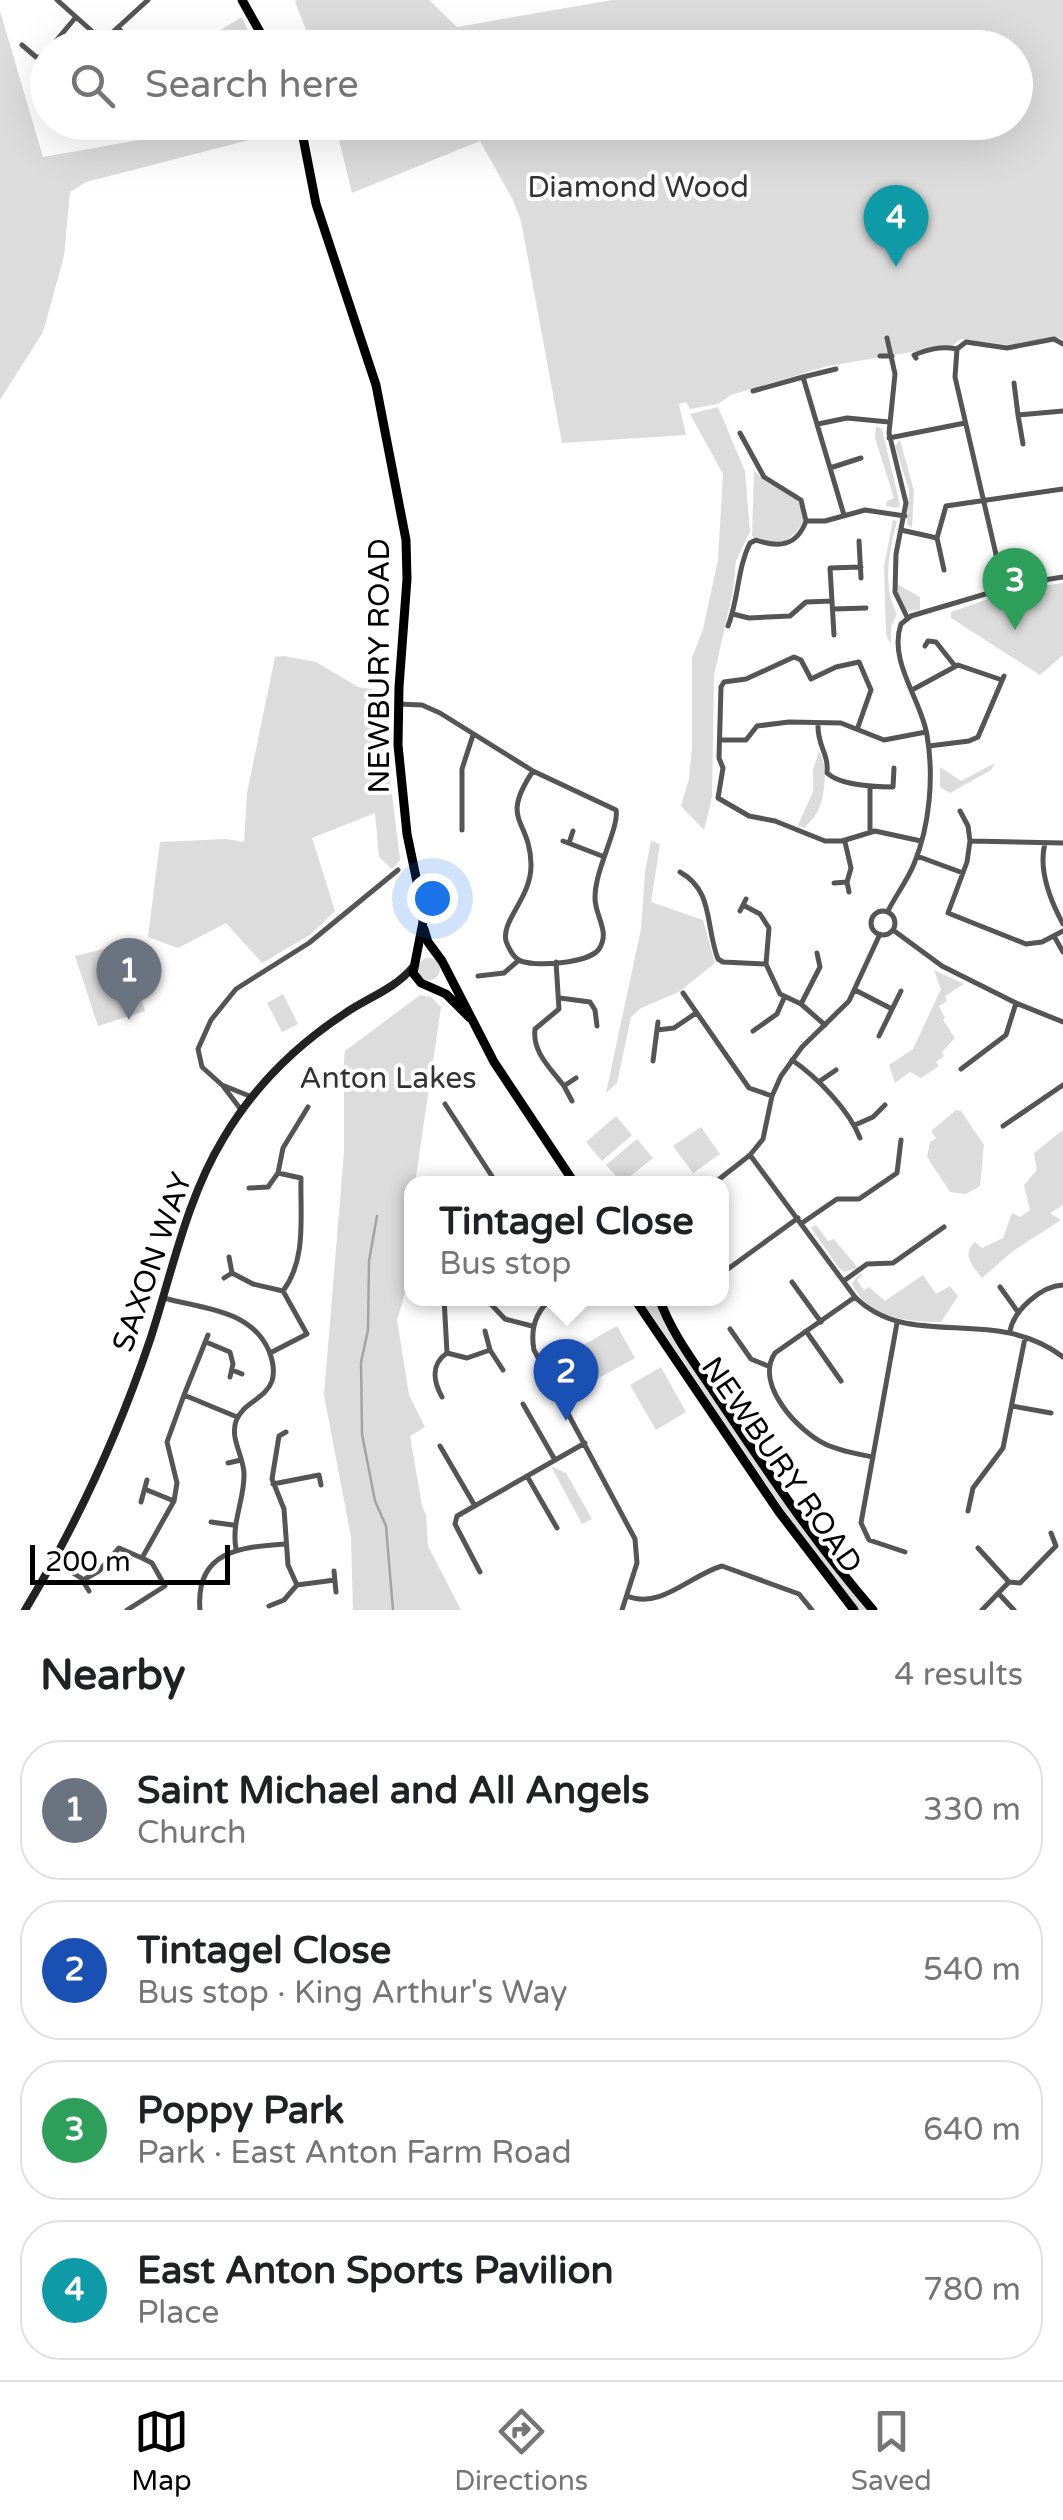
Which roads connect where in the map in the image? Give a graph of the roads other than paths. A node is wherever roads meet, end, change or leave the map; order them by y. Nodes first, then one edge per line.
1 (58, 0) edge
2 (148, 0) edge
3 (242, 0) edge
4 (76, 17) junction
5 (119, 28) joint
6 (65, 30) edge
7 (91, 30) edge
8 (117, 30) edge
9 (260, 30) edge
10 (22, 46) dead end
11 (30, 52) edge
12 (304, 140) edge
13 (887, 338) dead end
14 (1063, 344) edge
15 (957, 349) junction
16 (880, 356) dead end
17 (892, 356) junction
18 (916, 358) dead end
19 (836, 368) dead end
20 (803, 377) junction
21 (1014, 383) dead end
22 (754, 392) dead end
23 (1063, 411) edge
24 (1018, 415) junction
25 (889, 422) junction
26 (964, 423) junction
27 (818, 424) junction
28 (740, 433) dead end
29 (889, 438) junction
30 (1023, 444) dead end
31 (862, 458) dead end
32 (830, 468) junction
33 (1063, 489) edge
34 (982, 500) junction
35 (844, 515) junction
36 (905, 516) junction
37 (806, 520) junction
38 (900, 530) junction
39 (937, 538) junction
40 (859, 541) dead end
41 (861, 567) junction
42 (944, 570) dead end
43 (862, 578) dead end
44 (1063, 578) edge
45 (1004, 589) junction
46 (832, 605) junction
47 (866, 608) dead end
48 (733, 614) junction
49 (907, 618) junction
50 (728, 626) dead end
51 (834, 636) dead end
52 (926, 646) dead end
53 (955, 666) junction
54 (912, 690) junction
55 (398, 704) junction
56 (818, 724) junction
57 (858, 727) junction
58 (926, 732) junction
59 (474, 734) junction
60 (720, 740) junction
61 (929, 746) junction
62 (894, 768) dead end
63 (533, 771) junction
64 (870, 787) junction
65 (893, 788) junction
66 (892, 797) dead end
67 (960, 811) dead end
68 (462, 830) dead end
69 (573, 832) dead end
70 (870, 832) junction
71 (844, 841) junction
72 (970, 841) junction
73 (921, 842) junction
74 (1045, 843) junction
75 (1063, 843) edge
76 (603, 856) junction
77 (917, 856) junction
78 (398, 870) dead end
79 (680, 872) dead end
80 (963, 873) junction
81 (834, 882) dead end
82 (847, 882) junction
83 (849, 892) dead end
84 (743, 905) dead end
85 (888, 911) junction
86 (422, 922) junction
87 (1063, 927) edge
88 (893, 930) junction
89 (880, 934) junction
90 (1054, 936) junction
91 (1063, 952) edge
92 (817, 953) dead end
93 (435, 955) junction
94 (519, 960) junction
95 (556, 962) junction
96 (414, 964) junction
97 (766, 964) junction
98 (444, 968) junction
99 (478, 976) dead end
100 (394, 985) junction
101 (426, 985) junction
102 (855, 990) junction
103 (901, 990) dead end
104 (683, 993) dead end
105 (560, 998) junction
106 (784, 998) junction
107 (1016, 1003) junction
108 (800, 1004) junction
109 (892, 1010) junction
110 (696, 1013) junction
111 (470, 1018) junction
112 (658, 1022) dead end
113 (1063, 1022) edge
114 (826, 1025) junction
115 (597, 1026) dead end
116 (657, 1030) junction
117 (753, 1032) dead end
118 (879, 1036) dead end
119 (792, 1060) junction
120 (653, 1061) dead end
121 (961, 1068) dead end
122 (836, 1070) dead end
123 (576, 1078) dead end
124 (820, 1082) junction
125 (222, 1085) junction
126 (1063, 1085) edge
127 (564, 1086) junction
128 (252, 1096) junction
129 (772, 1096) junction
130 (572, 1100) dead end
131 (445, 1104) dead end
132 (885, 1105) dead end
133 (308, 1107) dead end
134 (242, 1111) junction
135 (303, 1116) junction
136 (310, 1122) dead end
137 (855, 1125) junction
138 (1003, 1126) dead end
139 (860, 1138) dead end
140 (901, 1140) dead end
141 (750, 1155) junction
142 (278, 1173) junction
143 (492, 1176) edge
144 (567, 1176) edge
145 (723, 1176) edge
146 (249, 1188) dead end
147 (800, 1221) junction
148 (944, 1227) dead end
149 (229, 1257) dead end
150 (729, 1269) edge
151 (232, 1273) junction
152 (224, 1278) dead end
153 (844, 1281) junction
154 (792, 1282) dead end
155 (1000, 1286) dead end
156 (1063, 1286) edge
157 (283, 1291) junction
158 (164, 1298) junction
159 (856, 1298) junction
160 (444, 1306) edge
161 (493, 1306) edge
162 (543, 1306) edge
163 (639, 1306) edge
164 (663, 1306) edge
165 (1018, 1312) junction
166 (820, 1322) junction
167 (897, 1323) junction
168 (533, 1326) junction
169 (730, 1328) dead end
170 (485, 1331) dead end
171 (806, 1332) junction
172 (1010, 1332) junction
173 (1026, 1336) junction
174 (490, 1350) junction
175 (270, 1353) junction
176 (447, 1353) junction
177 (1063, 1357) edge
178 (768, 1366) junction
179 (503, 1370) dead end
180 (242, 1374) dead end
181 (841, 1381) dead end
182 (184, 1395) junction
183 (442, 1397) dead end
184 (523, 1404) dead end
185 (1012, 1406) junction
186 (1051, 1413) dead end
187 (237, 1417) junction
188 (286, 1432) dead end
189 (585, 1443) junction
190 (440, 1446) dead end
191 (873, 1457) junction
192 (241, 1460) junction
193 (555, 1460) junction
194 (228, 1463) dead end
195 (528, 1476) junction
196 (147, 1480) dead end
197 (273, 1484) junction
198 (321, 1486) dead end
199 (147, 1490) junction
200 (142, 1502) dead end
201 (174, 1502) junction
202 (474, 1506) junction
203 (968, 1512) dead end
204 (211, 1522) dead end
205 (234, 1525) junction
206 (556, 1528) dead end
207 (1050, 1533) dead end
208 (286, 1544) junction
209 (1060, 1545) edge
210 (978, 1548) dead end
211 (236, 1549) junction
212 (905, 1552) dead end
213 (142, 1558) junction
214 (334, 1571) dead end
215 (480, 1572) dead end
216 (73, 1573) dead end
217 (83, 1580) junction
218 (335, 1580) junction
219 (1009, 1582) junction
220 (296, 1585) junction
221 (89, 1591) dead end
222 (336, 1592) dead end
223 (998, 1594) junction
224 (627, 1596) junction
225 (270, 1606) dead end
226 (280, 1607) edge
227 (26, 1610) edge
228 (126, 1610) edge
229 (200, 1610) edge
230 (622, 1610) edge
231 (812, 1610) edge
232 (854, 1610) edge
233 (873, 1610) edge
234 (982, 1610) edge
235 (1014, 1610) edge

1 - 4 street
2 - 5 street
3 - 9 main road
4 - 6 street
4 - 7 street
5 - 8 street
10 - 11 street
12 - 55 main road, NEWBURY ROAD
13 - 17 street
14 - 15 street
15 - 18 street
15 - 26 street
16 - 17 street
17 - 25 street
19 - 20 street
20 - 22 street
20 - 27 street
21 - 24 street
23 - 24 street
24 - 30 street
25 - 27 street
25 - 29 street
26 - 29 street
26 - 34 street
27 - 32 street
28 - 37 street
29 - 36 street
31 - 32 street
32 - 35 street
33 - 34 street
34 - 39 street
34 - 45 street
35 - 36 street
35 - 37 street
36 - 38 street
37 - 48 street
38 - 39 street
38 - 49 street
39 - 42 street
40 - 41 street
41 - 43 street
41 - 46 street
44 - 45 street
45 - 49 street
46 - 47 street
46 - 48 street
46 - 51 street
48 - 50 street
49 - 54 street
52 - 53 street
53 - 54 street
53 - 61 street
54 - 58 street
55 - 59 street
55 - 86 main road, NEWBURY ROAD
56 - 57 street
56 - 60 street
56 - 64 street
57 - 58 street
57 - 60 street
58 - 61 street
59 - 63 street
59 - 68 street
60 - 71 street
61 - 73 street
62 - 65 street
63 - 76 street
63 - 94 street
64 - 65 street
64 - 70 street
65 - 66 street
67 - 72 street
69 - 76 street
70 - 71 street
70 - 73 street
71 - 82 street
72 - 74 street
72 - 80 street
73 - 77 street
74 - 75 street
74 - 87 street
76 - 95 street
77 - 80 street
77 - 85 street
78 - 125 street
79 - 97 street
80 - 90 street
81 - 82 street
82 - 83 street
84 - 97 street
85 - 88 street
85 - 89 street
86 - 93 main road, NEWBURY ROAD
86 - 96 main road, NEWBURY ROAD
87 - 90 street
88 - 89 street
88 - 107 street
89 - 102 street
90 - 91 street
92 - 108 street
93 - 96 main road
93 - 98 main road
94 - 95 street
94 - 99 street
95 - 105 street
96 - 100 street, SAXON WAY
96 - 101 main road
97 - 106 street
98 - 101 main road
98 - 111 main road
100 - 101 street, SAXON WAY
100 - 128 street, SAXON WAY
101 - 111 main road
102 - 109 street
102 - 114 street
103 - 109 street
104 - 110 street
105 - 115 street
105 - 127 street
106 - 108 street
106 - 117 street
107 - 113 street
107 - 121 street
108 - 114 street
109 - 118 street
110 - 116 street
110 - 129 street
111 - 144 main road
112 - 116 street
114 - 119 street
116 - 120 street
119 - 124 street
119 - 129 street
122 - 124 street
123 - 127 street
124 - 137 street
125 - 128 street
125 - 134 street
126 - 138 street
127 - 130 street
128 - 134 street, SAXON WAY
129 - 141 street
131 - 143 street
132 - 137 street
133 - 135 street
134 - 158 street, SAXON WAY
135 - 136 street
135 - 142 street
137 - 139 street
140 - 147 street
141 - 145 street
141 - 147 street
142 - 146 street
142 - 157 street
147 - 150 street
147 - 153 street
148 - 153 street
149 - 151 street
151 - 152 street
151 - 157 street
153 - 159 street
154 - 166 street
155 - 165 street
156 - 165 street
157 - 175 street
158 - 175 street
158 - 227 street, SAXON WAY
159 - 166 street
159 - 167 street
160 - 176 street
161 - 168 street
162 - 168 street
163 - 232 main road, NEWBURY ROAD
164 - 233 main road, NEWBURY ROAD
165 - 172 street
166 - 171 street
167 - 172 street
167 - 191 street
168 - 189 street
169 - 178 street
170 - 174 street
171 - 178 street
171 - 181 street
172 - 173 street
173 - 177 street
173 - 185 street
174 - 176 street
174 - 179 street
175 - 187 street
176 - 183 street
178 - 191 street
180 - 182 street
182 - 187 street
182 - 201 street
184 - 193 street
185 - 186 street
185 - 203 street
187 - 192 street
188 - 197 street
189 - 193 street
189 - 224 street
190 - 202 street
191 - 212 street
192 - 194 street
192 - 205 street
193 - 195 street
195 - 202 street
195 - 206 street
196 - 199 street
197 - 198 street
197 - 208 street
199 - 200 street
199 - 201 street
201 - 213 street
202 - 215 street
204 - 205 street
205 - 211 street
207 - 209 street
208 - 211 street
208 - 220 street
209 - 219 street
210 - 219 street
211 - 229 street
213 - 217 street
213 - 228 street
214 - 218 street
216 - 217 street
217 - 221 street
218 - 220 street
218 - 222 street
219 - 223 street
220 - 226 street
223 - 234 street
223 - 235 street
224 - 230 street
224 - 231 street
225 - 226 street

